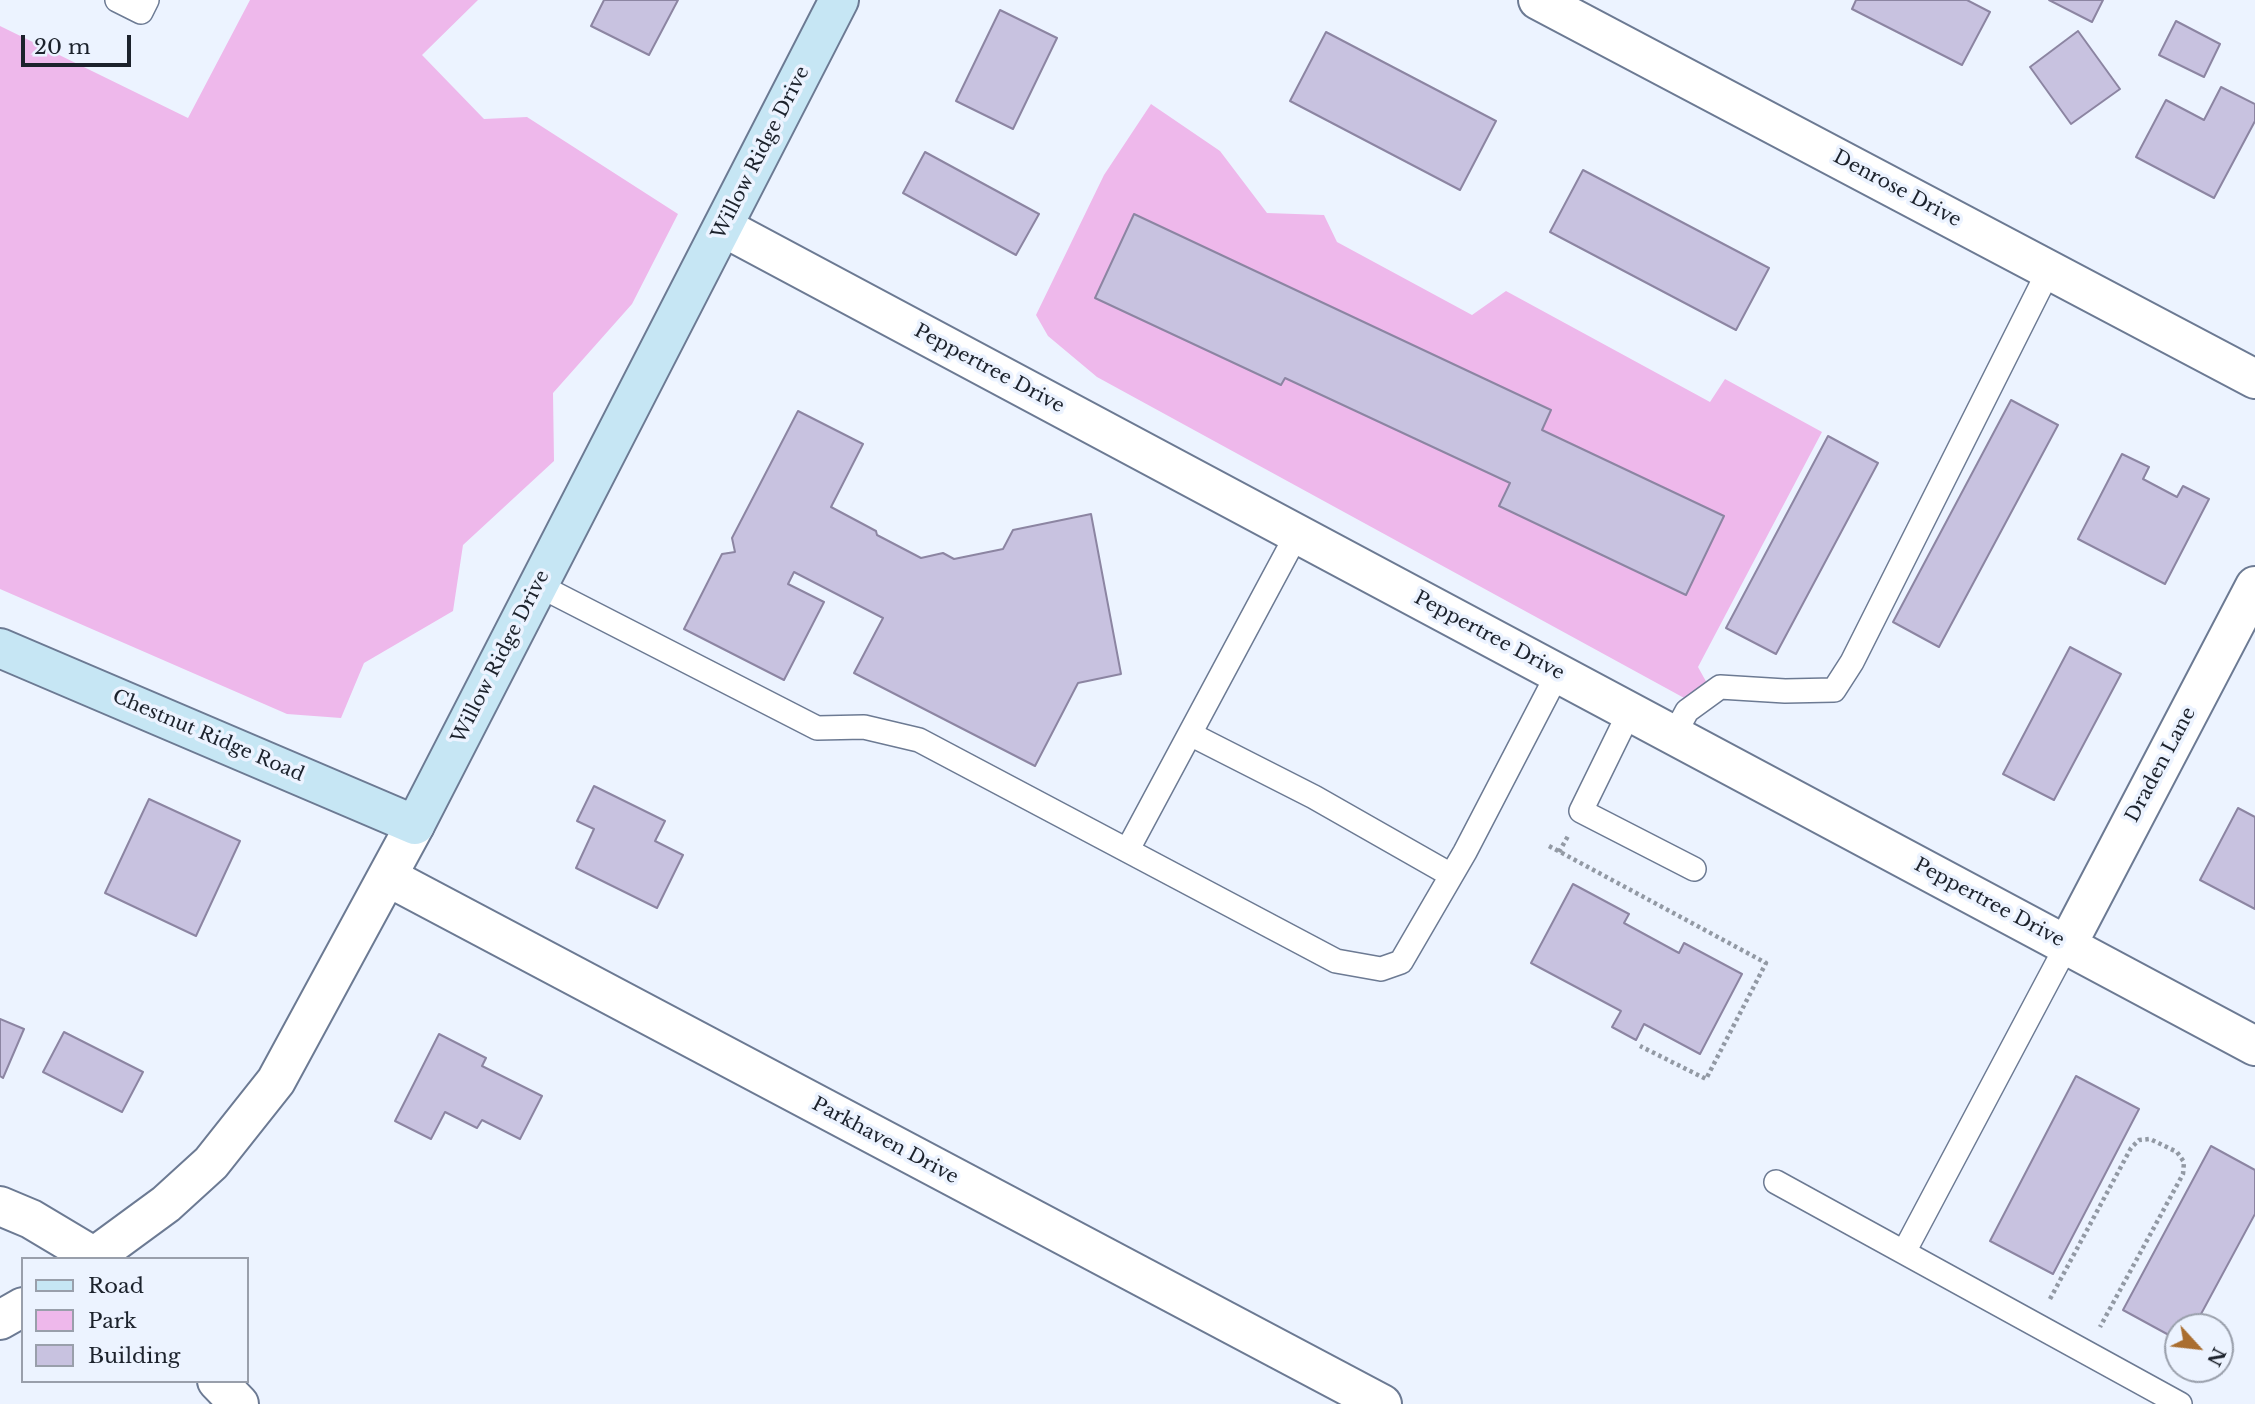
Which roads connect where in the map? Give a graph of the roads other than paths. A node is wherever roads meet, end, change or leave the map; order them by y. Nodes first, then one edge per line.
1 (117, 0) edge
2 (147, 0) edge
3 (839, 0) edge
4 (1538, 0) edge
5 (723, 227) junction
6 (2049, 270) junction
7 (2255, 379) edge
8 (1297, 534) junction
9 (538, 585) junction
10 (2255, 586) edge
11 (0, 648) edge
12 (1558, 673) junction
13 (1630, 711) junction
14 (1190, 734) junction
15 (1674, 735) junction
16 (415, 825) junction
17 (1128, 849) junction
18 (1694, 869) dead end
19 (1451, 875) junction
20 (388, 877) junction
21 (2067, 945) junction
22 (2255, 1046) edge
23 (1776, 1182) dead end
24 (0, 1206) edge
25 (1904, 1252) junction
26 (93, 1257) edge
27 (96, 1257) edge
28 (21, 1308) edge
29 (0, 1320) edge
30 (219, 1383) edge
31 (239, 1404) edge
32 (1382, 1404) edge
33 (2180, 1404) edge

1 - 2 lane
3 - 5 street, Willow Ridge Drive
4 - 6 street, Denrose Drive
5 - 8 street, Peppertree Drive
5 - 9 street, Willow Ridge Drive
6 - 7 street, Denrose Drive
6 - 15 lane
8 - 12 street, Peppertree Drive
8 - 14 lane
9 - 16 street, Willow Ridge Drive
9 - 17 lane
10 - 21 street, Draden Lane
11 - 16 street, Chestnut Ridge Road
12 - 13 street, Peppertree Drive
12 - 19 lane
13 - 15 street, Peppertree Drive
13 - 18 lane
14 - 17 lane
14 - 19 lane
15 - 21 street, Peppertree Drive
16 - 20 street, Willow Ridge Drive
17 - 19 lane
20 - 27 street, Willow Ridge Drive
20 - 32 street, Parkhaven Drive
21 - 22 street, Peppertree Drive
21 - 25 lane
23 - 25 lane
24 - 26 street
25 - 33 lane
28 - 29 street
30 - 31 street

